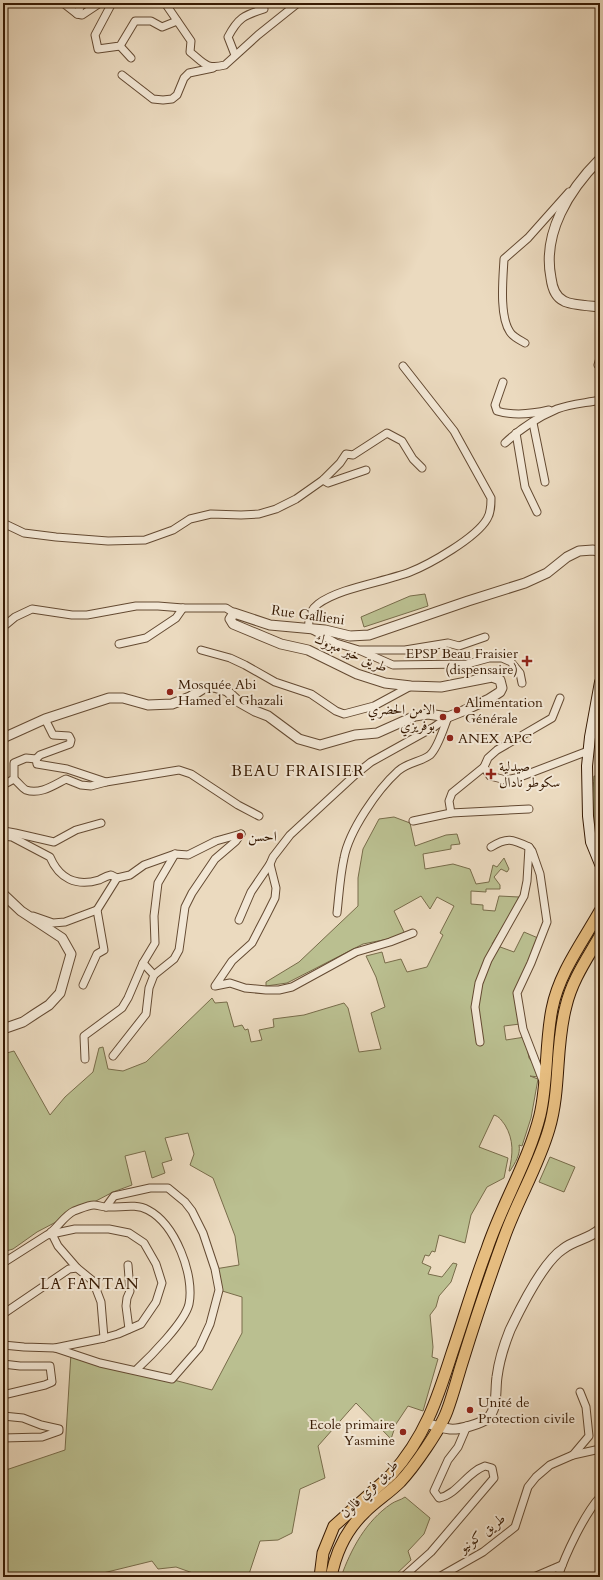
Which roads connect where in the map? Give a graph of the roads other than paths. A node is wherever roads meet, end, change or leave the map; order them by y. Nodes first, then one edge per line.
1 (63, 3) edge
2 (82, 3) edge
3 (100, 3) edge
4 (112, 3) edge
5 (165, 3) edge
6 (298, 3) edge
7 (264, 9) dead end
8 (77, 14) junction
9 (178, 21) junction
10 (120, 46) junction
11 (236, 55) junction
12 (132, 58) dead end
13 (218, 67) junction
14 (122, 75) dead end
15 (600, 159) edge
16 (581, 179) junction
17 (600, 307) edge
18 (525, 343) dead end
19 (403, 366) dead end
20 (503, 382) dead end
21 (600, 400) edge
22 (559, 409) junction
23 (533, 422) junction
24 (516, 433) junction
25 (505, 443) dead end
26 (422, 468) dead end
27 (366, 470) dead end
28 (323, 480) junction
29 (546, 482) dead end
30 (537, 512) dead end
31 (3, 523) edge
32 (600, 552) edge
33 (183, 608) junction
34 (234, 613) junction
35 (3, 627) edge
36 (309, 628) junction
37 (485, 637) dead end
38 (119, 644) dead end
39 (202, 650) dead end
40 (359, 650) junction
41 (600, 682) edge
42 (522, 683) dead end
43 (411, 686) junction
44 (560, 698) dead end
45 (448, 716) junction
46 (45, 719) junction
47 (3, 738) edge
48 (588, 751) junction
49 (36, 761) junction
50 (484, 766) junction
51 (14, 779) junction
52 (106, 782) junction
53 (3, 786) edge
54 (529, 810) dead end
55 (452, 813) junction
56 (259, 816) dead end
57 (413, 822) dead end
58 (101, 823) dead end
59 (3, 831) edge
60 (3, 836) edge
61 (491, 847) dead end
62 (529, 847) junction
63 (175, 854) junction
64 (270, 864) junction
65 (600, 864) edge
66 (117, 878) junction
67 (3, 894) edge
68 (97, 910) junction
69 (600, 911) edge
70 (23, 913) junction
71 (337, 913) dead end
72 (239, 920) dead end
73 (413, 933) dead end
74 (600, 936) edge
75 (143, 963) junction
76 (154, 975) junction
77 (83, 985) dead end
78 (3, 1029) edge
79 (480, 1042) dead end
80 (113, 1056) dead end
81 (85, 1059) dead end
82 (544, 1083) junction
83 (106, 1207) junction
84 (600, 1229) edge
85 (50, 1234) junction
86 (3, 1263) edge
87 (128, 1265) dead end
88 (77, 1268) junction
89 (3, 1314) edge
90 (129, 1329) junction
91 (104, 1338) junction
92 (3, 1344) edge
93 (55, 1348) junction
94 (3, 1364) edge
95 (136, 1370) junction
96 (580, 1392) dead end
97 (3, 1395) edge
98 (436, 1403) junction
99 (3, 1416) edge
100 (429, 1419) junction
101 (443, 1419) junction
102 (467, 1426) junction
103 (3, 1438) edge
104 (600, 1449) edge
105 (573, 1455) junction
106 (600, 1497) edge
107 (562, 1564) junction
108 (320, 1577) edge
109 (332, 1577) edge
110 (403, 1577) edge
111 (439, 1577) edge
112 (534, 1577) edge
113 (558, 1577) edge

1 - 8 street
2 - 8 street
3 - 8 street
4 - 10 street
5 - 9 street
6 - 11 street
7 - 11 street
9 - 10 street
9 - 13 street
10 - 12 street
11 - 13 street
13 - 14 street
15 - 16 street
16 - 17 street
16 - 18 street
19 - 36 street
20 - 22 street
21 - 22 street
22 - 23 street
23 - 24 street
23 - 29 street
24 - 25 street
24 - 30 street
26 - 28 street
27 - 28 street
28 - 31 street
32 - 36 street, Rue Gallieni
33 - 34 street, Rue Gallieni
33 - 35 street, Rue Gallieni
33 - 38 street
34 - 36 street, Rue Gallieni
34 - 43 street, طريق خير مبروك
36 - 40 street
37 - 40 street
39 - 43 street
40 - 42 street
41 - 48 main road
43 - 45 street, طريق خير مبروك
44 - 50 street
45 - 46 street, طريق خير مبروك
45 - 64 street
45 - 71 street
46 - 47 street, طريق خير مبروك
46 - 49 street
48 - 50 street
48 - 65 main road
49 - 51 street
49 - 52 street
50 - 55 street
51 - 52 street
51 - 53 street
52 - 56 street
54 - 55 street
55 - 57 street
58 - 59 street
60 - 66 street
61 - 62 street
62 - 79 street
62 - 82 street
63 - 66 street
63 - 75 street
63 - 76 street
64 - 72 street
64 - 73 street
66 - 68 street
67 - 70 street
68 - 70 street
68 - 77 street
69 - 82 highway
70 - 78 street
74 - 101 highway, طريق فري فالون
75 - 76 street
75 - 81 street
76 - 80 street
82 - 98 highway
83 - 85 street
83 - 95 street
83 - 95 street
84 - 102 street
85 - 86 street
85 - 88 street
85 - 90 street
87 - 90 street
88 - 89 street
88 - 91 street
90 - 91 street
91 - 93 street
92 - 93 street
93 - 95 street
94 - 97 street
96 - 105 street
98 - 100 highway
98 - 101 highway
99 - 103 street
100 - 101 street
100 - 108 highway
101 - 102 street
101 - 109 highway, طريق فري فالون
102 - 110 street
104 - 105 street, طريق كونيو
105 - 111 street, طريق كونيو
106 - 107 street
107 - 112 street
107 - 113 street

